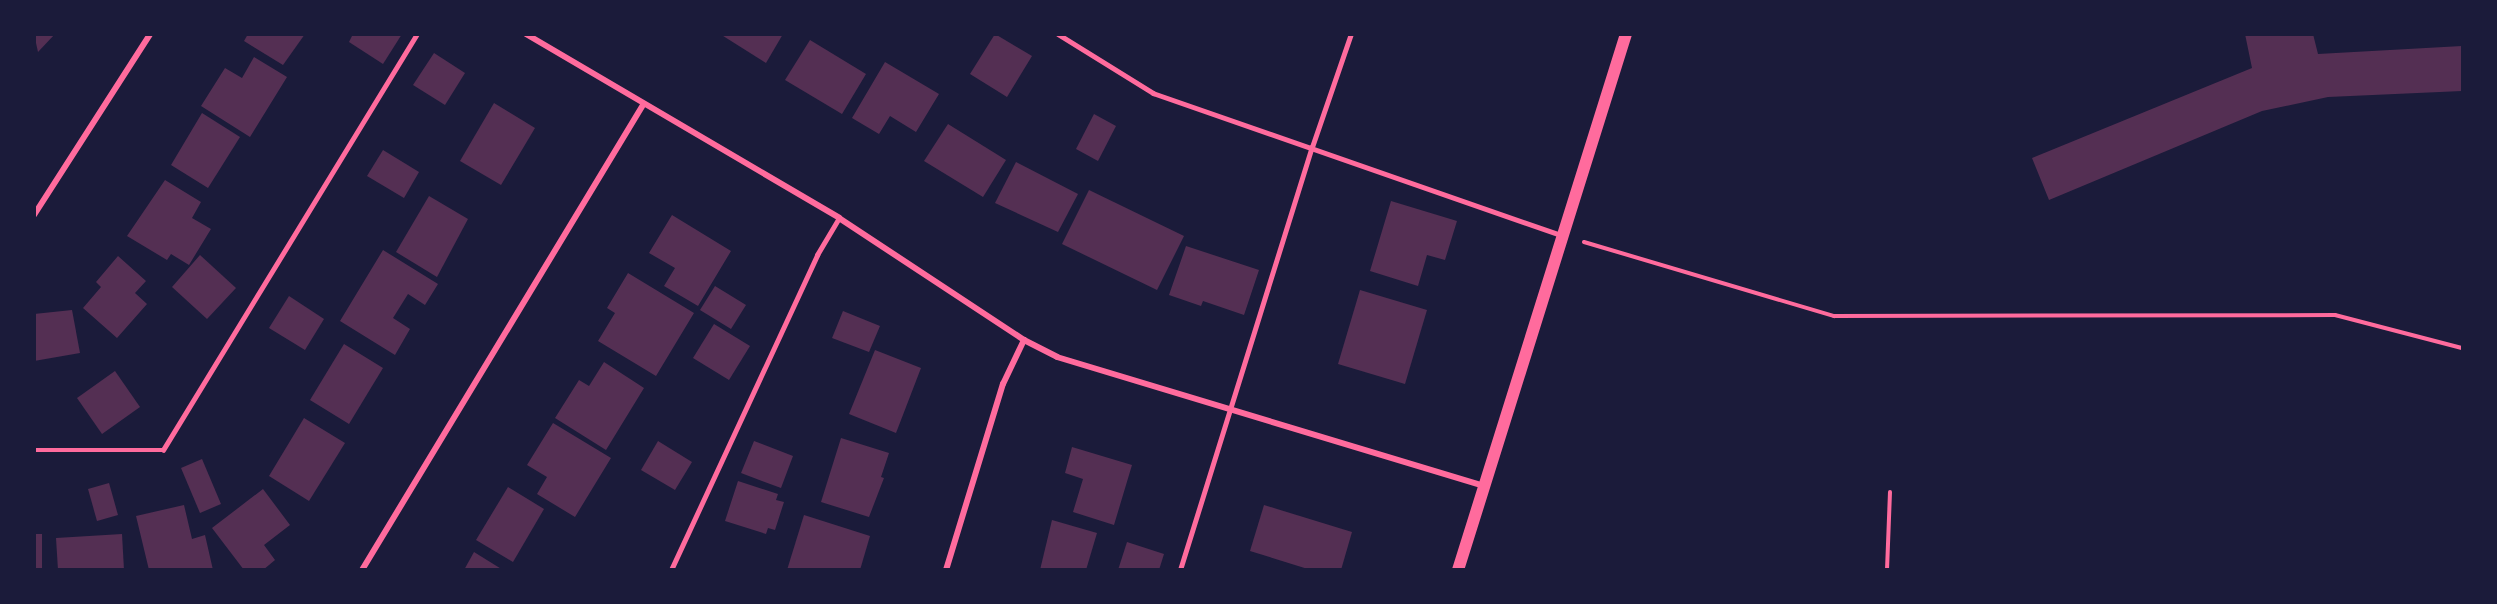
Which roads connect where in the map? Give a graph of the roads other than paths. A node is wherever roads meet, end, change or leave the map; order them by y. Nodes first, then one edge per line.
1 (150, 34) edge
2 (417, 34) edge
3 (526, 34) edge
4 (1058, 34) edge
5 (1351, 34) edge
6 (1626, 34) edge
7 (643, 105) junction
8 (1312, 147) junction
9 (34, 215) edge
10 (839, 218) junction
11 (1561, 235) junction
12 (1024, 340) junction
13 (1230, 412) junction
14 (34, 450) edge
15 (1483, 486) junction
16 (362, 570) edge
17 (671, 570) edge
18 (946, 570) edge
19 (1180, 570) edge
20 (1458, 570) edge

1 - 9 street
2 - 14 lane
3 - 7 street
4 - 8 lane
5 - 8 lane
6 - 11 main road
7 - 10 street
7 - 16 street
8 - 11 lane
8 - 13 lane
10 - 12 street
10 - 17 lane
11 - 15 main road
12 - 13 street
12 - 18 street
13 - 15 street
13 - 19 lane
15 - 20 main road

